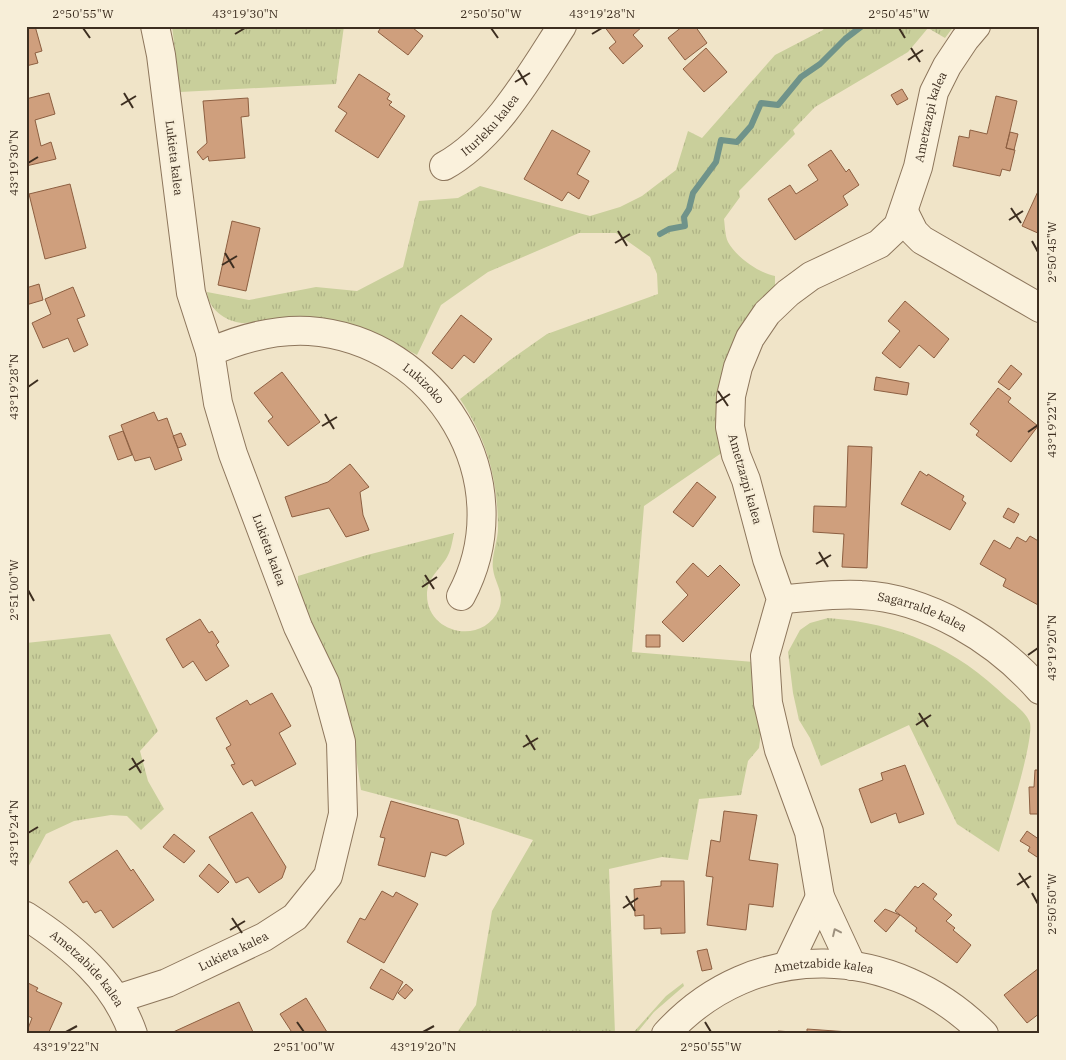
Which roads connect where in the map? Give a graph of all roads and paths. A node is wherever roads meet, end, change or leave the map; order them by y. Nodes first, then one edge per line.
1 (156, 26) edge
2 (562, 26) edge
3 (976, 26) edge
4 (444, 166) dead end
5 (904, 212) junction
6 (867, 249) junction
7 (946, 254) junction
8 (1040, 308) edge
9 (210, 352) junction
10 (461, 596) dead end
11 (781, 599) junction
12 (1040, 690) edge
13 (820, 898) junction
14 (26, 916) edge
15 (788, 964) junction
16 (852, 966) junction
17 (167, 983) junction
18 (117, 999) junction
19 (132, 1030) edge
20 (666, 1034) edge
21 (984, 1034) edge

1 - 9 street, Lukieta kalea
2 - 4 street, Iturleku kalea
3 - 5 street, Ametzazpi kalea
5 - 6 street, Ametzazpi kalea
5 - 7 street
6 - 7 street
6 - 11 street, Ametzazpi kalea
7 - 8 street
9 - 10 street, Lukizoko
9 - 17 street, Lukieta kalea
11 - 12 street, Sagarralde kalea
11 - 13 street
13 - 15 street
16 -> 13 street
14 - 18 street, Ametzabide kalea
15 - 16 street, Ametzabide kalea
15 - 20 street, Ametzabide kalea
16 - 21 street, Ametzabide kalea
17 - 18 street, Lukieta kalea
17 - 19 street, Lukieta kalea
18 - 19 street, Ametzabide kalea

